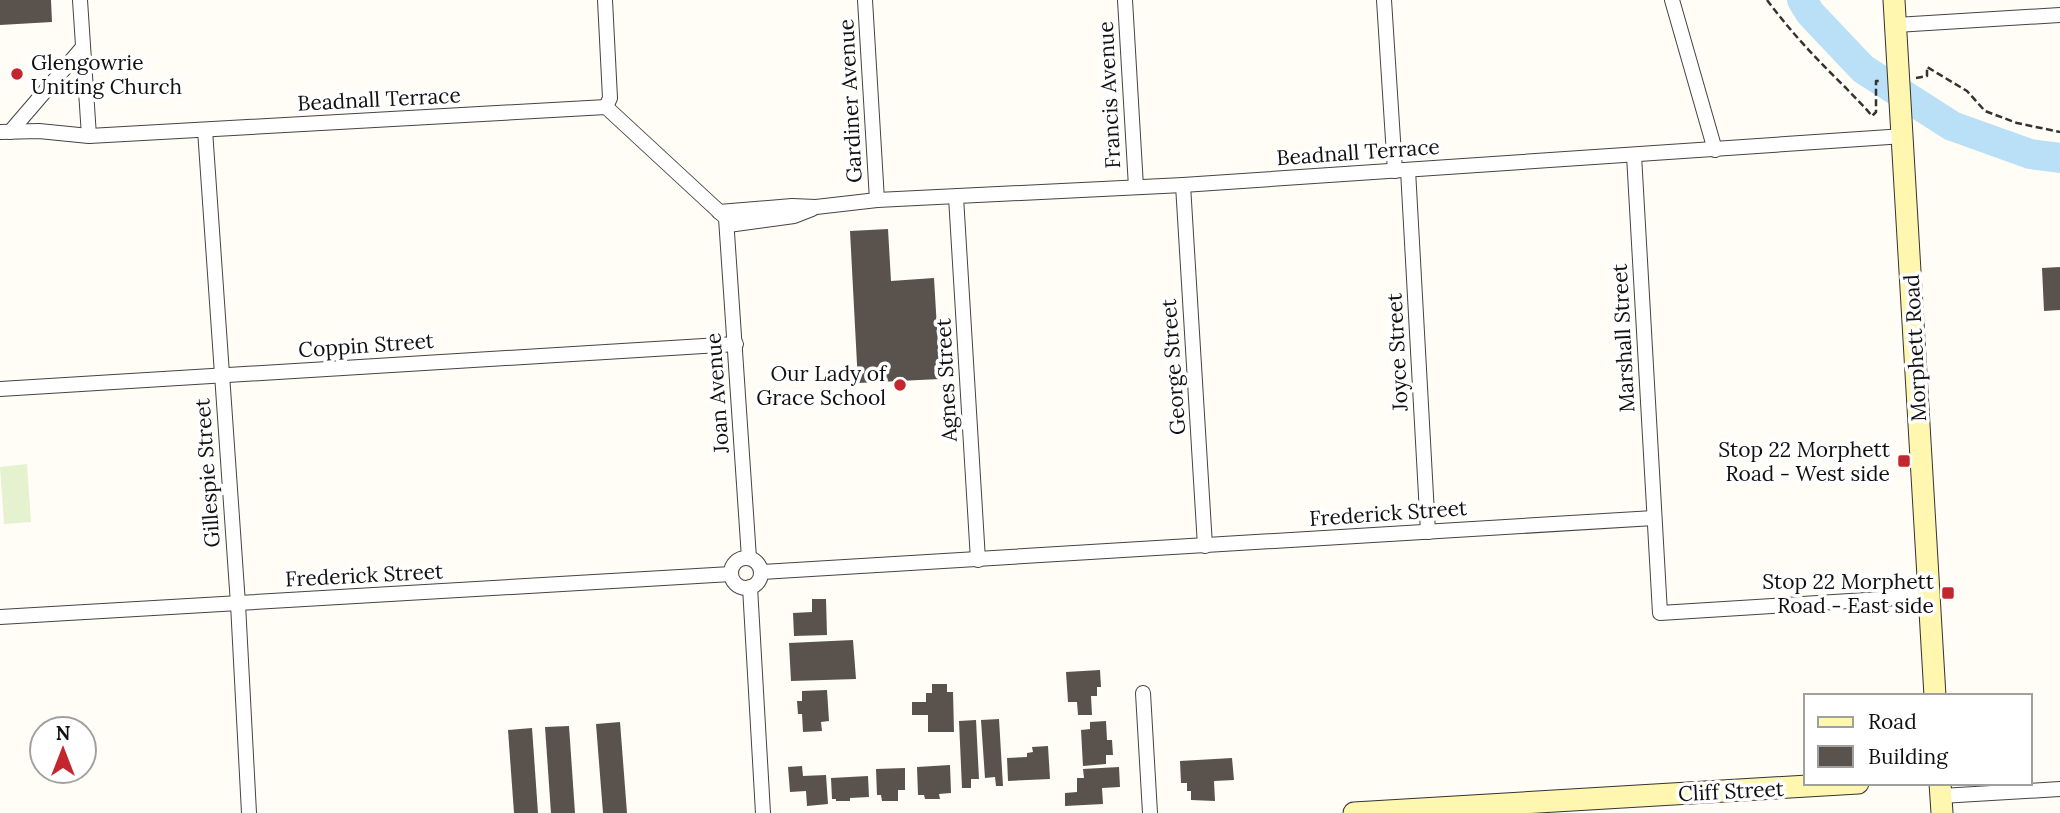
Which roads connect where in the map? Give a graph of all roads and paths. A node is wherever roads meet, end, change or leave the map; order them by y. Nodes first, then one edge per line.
1 (80, 0) edge
2 (605, 0) edge
3 (865, 0) edge
4 (1125, 0) edge
5 (1384, 0) edge
6 (1672, 0) edge
7 (1767, 0) edge
8 (1894, 0) edge
9 (2060, 15) edge
10 (1896, 25) junction
11 (83, 47) junction
12 (1927, 76) dead end
13 (1878, 81) dead end
14 (606, 107) junction
15 (1903, 128) junction
16 (205, 130) junction
17 (5, 132) edge
18 (2060, 132) edge
19 (89, 136) junction
20 (1715, 150) junction
21 (1634, 155) junction
22 (1401, 170) junction
23 (1183, 185) junction
24 (1136, 187) junction
25 (956, 197) junction
26 (877, 200) junction
27 (816, 207) junction
28 (719, 212) junction
29 (728, 225) junction
30 (736, 344) junction
31 (221, 376) junction
32 (0, 388) edge
33 (1654, 519) junction
34 (1428, 532) junction
35 (1205, 546) junction
36 (749, 558) junction
37 (978, 560) junction
38 (761, 572) junction
39 (731, 574) junction
40 (750, 587) junction
41 (1929, 596) junction
42 (238, 604) junction
43 (0, 617) edge
44 (1143, 692) dead end
45 (1935, 694) edge
46 (1823, 785) edge
47 (2060, 789) edge
48 (1941, 798) edge
49 (249, 813) edge
50 (764, 813) edge
51 (1150, 813) edge
52 (1354, 813) edge

1 - 11 street
2 - 14 street
3 - 26 street, Gardiner Avenue
4 - 24 street, Francis Avenue
5 - 22 street, Joyce Street
6 - 20 street
7 - 13 path
8 - 10 main road, Morphett Road
9 - 10 street
10 - 15 main road, Morphett Road
11 - 17 street
11 - 19 street
12 - 18 path
14 - 16 street, Beadnall Terrace
14 - 28 street
15 - 20 street, Beadnall Terrace
15 - 41 main road, Morphett Road
16 - 19 street, Beadnall Terrace
16 - 31 street, Gillespie Street
17 - 19 street, Beadnall Terrace
20 - 21 street, Beadnall Terrace
21 - 22 street, Beadnall Terrace
21 - 33 street, Marshall Street
22 - 23 street, Beadnall Terrace
22 - 34 street, Joyce Street
23 - 24 street, Beadnall Terrace
23 - 35 street, George Street
24 - 25 street, Beadnall Terrace
25 - 26 street, Beadnall Terrace
25 - 37 street, Agnes Street
26 - 27 street, Beadnall Terrace
27 - 28 street, Beadnall Terrace
27 - 29 street, Beadnall Terrace
28 - 29 street
29 - 30 street, Joan Avenue
30 - 31 street, Coppin Street
30 - 36 street, Joan Avenue
31 - 32 street, Coppin Street
31 - 42 street, Gillespie Street
33 - 34 street, Frederick Street
33 - 41 street
34 - 35 street, Frederick Street
35 - 37 street, Frederick Street
36 - 38 street
36 - 39 street
37 - 38 street, Frederick Street
38 - 40 street
39 - 40 street
39 - 42 street, Frederick Street
40 - 50 street
41 - 45 main road, Morphett Road
42 - 43 street, Frederick Street
42 - 49 street, Gillespie Street
44 - 51 street
46 - 52 main road, Cliff Street
47 - 48 street

